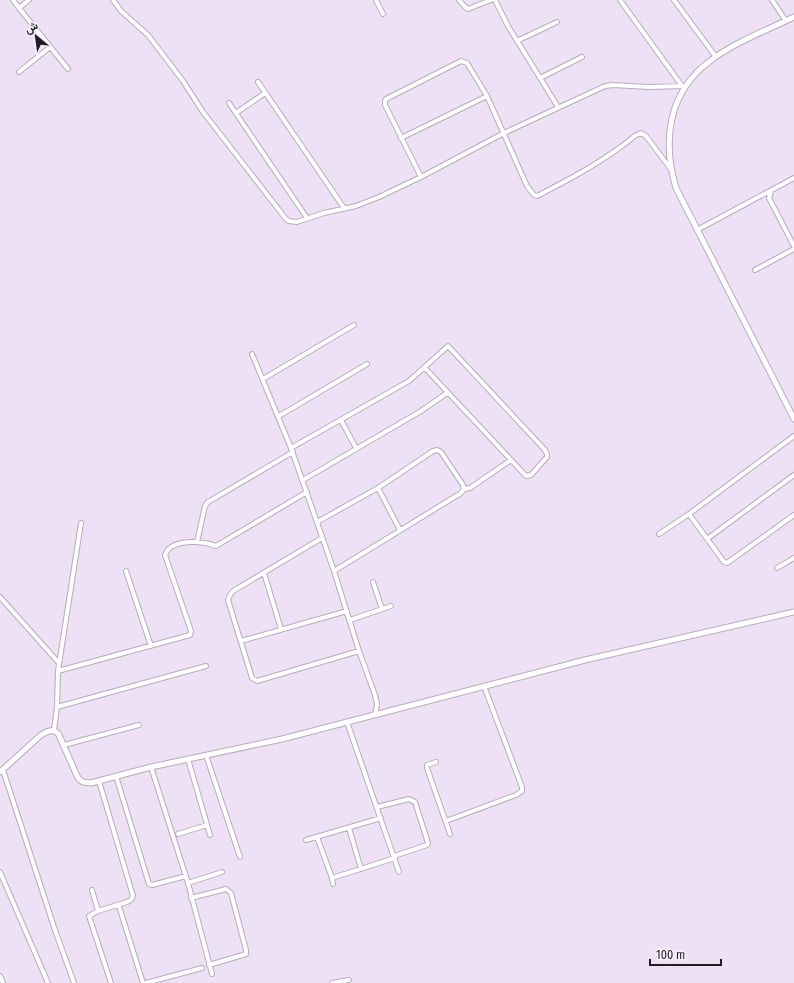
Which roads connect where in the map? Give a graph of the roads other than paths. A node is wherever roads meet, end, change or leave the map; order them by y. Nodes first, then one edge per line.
1 (13, 0) edge
2 (29, 0) edge
3 (114, 0) edge
4 (376, 0) edge
5 (459, 0) edge
6 (491, 0) edge
7 (495, 0) edge
8 (620, 0) edge
9 (674, 0) edge
10 (772, 0) edge
11 (19, 8) junction
12 (383, 14) dead end
13 (794, 17) edge
14 (786, 21) junction
15 (557, 22) dead end
16 (517, 42) junction
17 (50, 47) junction
18 (582, 57) dead end
19 (716, 57) junction
20 (68, 69) dead end
21 (19, 72) dead end
22 (540, 78) junction
23 (258, 82) dead end
24 (684, 86) junction
25 (265, 93) junction
26 (487, 96) junction
27 (229, 103) dead end
28 (558, 107) junction
29 (236, 113) junction
30 (504, 132) junction
31 (401, 138) junction
32 (670, 168) junction
33 (421, 177) junction
34 (794, 178) edge
35 (770, 191) junction
36 (344, 208) junction
37 (307, 218) junction
38 (697, 230) junction
39 (794, 246) edge
40 (794, 249) edge
41 (755, 270) dead end
42 (354, 325) dead end
43 (252, 354) dead end
44 (366, 364) dead end
45 (425, 368) junction
46 (263, 379) junction
47 (447, 393) junction
48 (278, 416) junction
49 (794, 419) edge
50 (341, 420) junction
51 (794, 436) edge
52 (356, 448) junction
53 (292, 450) junction
54 (511, 460) junction
55 (794, 475) edge
56 (303, 480) junction
57 (378, 488) junction
58 (464, 489) junction
59 (307, 492) junction
60 (689, 514) junction
61 (794, 515) edge
62 (317, 522) junction
63 (81, 523) dead end
64 (400, 530) junction
65 (659, 534) dead end
66 (322, 538) junction
67 (706, 539) junction
68 (197, 542) junction
69 (794, 558) edge
70 (777, 568) dead end
71 (126, 571) dead end
72 (334, 571) junction
73 (264, 573) junction
74 (373, 582) dead end
75 (0, 597) edge
76 (391, 606) dead end
77 (382, 609) junction
78 (347, 611) junction
79 (794, 612) edge
80 (350, 620) junction
81 (281, 629) junction
82 (241, 641) junction
83 (151, 646) junction
84 (359, 651) junction
85 (59, 663) junction
86 (206, 666) dead end
87 (58, 671) junction
88 (484, 686) junction
89 (56, 707) junction
90 (375, 715) junction
91 (347, 722) junction
92 (139, 725) dead end
93 (54, 730) junction
94 (64, 745) junction
95 (206, 755) junction
96 (188, 759) junction
97 (436, 762) dead end
98 (151, 767) junction
99 (1, 771) edge
100 (116, 776) junction
101 (99, 781) junction
102 (377, 807) junction
103 (381, 818) junction
104 (446, 821) junction
105 (207, 825) junction
106 (349, 828) junction
107 (178, 834) dead end
108 (450, 834) dead end
109 (210, 835) dead end
110 (317, 837) junction
111 (306, 840) dead end
112 (240, 857) dead end
113 (395, 857) junction
114 (361, 869) junction
115 (0, 872) edge
116 (222, 872) dead end
117 (400, 872) dead end
118 (186, 876) junction
119 (332, 878) junction
120 (188, 883) junction
121 (334, 884) dead end
122 (92, 890) dead end
123 (191, 898) junction
124 (120, 906) junction
125 (98, 911) junction
126 (209, 965) junction
127 (202, 968) dead end
128 (212, 974) dead end
129 (0, 976) edge
130 (349, 980) dead end
131 (3, 983) edge
132 (48, 983) edge
133 (74, 983) edge
134 (111, 983) edge
135 (144, 983) edge
136 (332, 983) edge

1 - 11 street
2 - 11 street
3 - 37 street
4 - 12 street
5 - 6 street
7 - 16 street
8 - 24 street
9 - 19 street
10 - 14 street
11 - 17 street
13 - 14 street
14 - 19 street
15 - 16 street
16 - 22 street
17 - 20 street
17 - 21 street
18 - 22 street
19 - 24 street
22 - 28 street
23 - 25 street
24 - 28 street
24 - 32 street
25 - 29 street
25 - 36 street
26 - 30 street
26 - 31 street
26 - 31 street
27 - 29 street
28 - 30 street
29 - 37 street
30 - 32 street
30 - 33 street
31 - 33 street
32 - 38 street
33 - 36 street
34 - 35 street
35 - 38 street
35 - 39 street
36 - 37 street
38 - 49 street
40 - 41 street
42 - 46 street
43 - 46 street
44 - 48 street
45 - 47 street
45 - 50 street
45 - 54 street
46 - 48 street
47 - 52 street
47 - 54 street
48 - 53 street
50 - 52 street
50 - 53 street
51 - 60 street
52 - 56 street
53 - 56 street
53 - 68 street
54 - 58 street
55 - 67 street
56 - 59 street
57 - 58 street
57 - 62 street
57 - 64 street
58 - 64 street
59 - 62 street
59 - 68 street
60 - 65 street
60 - 67 street
61 - 67 street
62 - 66 street
63 - 85 street
64 - 72 street
66 - 72 street
66 - 73 street
68 - 83 street
69 - 70 street
71 - 83 street
72 - 78 street
73 - 81 street
73 - 82 street
74 - 77 street
75 - 85 street
76 - 77 street
77 - 80 street
78 - 80 street
78 - 81 street
79 - 88 street
80 - 84 street
81 - 82 street
82 - 84 street
83 - 87 street
84 - 90 street
85 - 87 street
86 - 89 street
87 - 89 street
88 - 90 street
88 - 104 street
89 - 93 street
90 - 91 street
91 - 95 street
91 - 102 street
92 - 94 street
93 - 94 street
93 - 99 street
94 - 101 street
95 - 96 street
95 - 112 street
96 - 98 street
96 - 105 street
97 - 104 street
98 - 100 street
98 - 118 street
99 - 133 street
100 - 101 street
100 - 118 street
101 - 124 street
102 - 103 street
102 - 113 street
103 - 106 street
103 - 113 street
104 - 108 street
105 - 107 street
105 - 109 street
106 - 110 street
106 - 114 street
110 - 111 street
110 - 119 street
113 - 114 street
113 - 117 street
114 - 119 street
115 - 132 street
116 - 120 street
118 - 120 street
119 - 121 street
120 - 123 street
122 - 125 street
123 - 126 street
123 - 126 street
124 - 125 street
124 - 135 street
125 - 134 street
126 - 128 street
127 - 135 street
129 - 131 street
130 - 136 street

